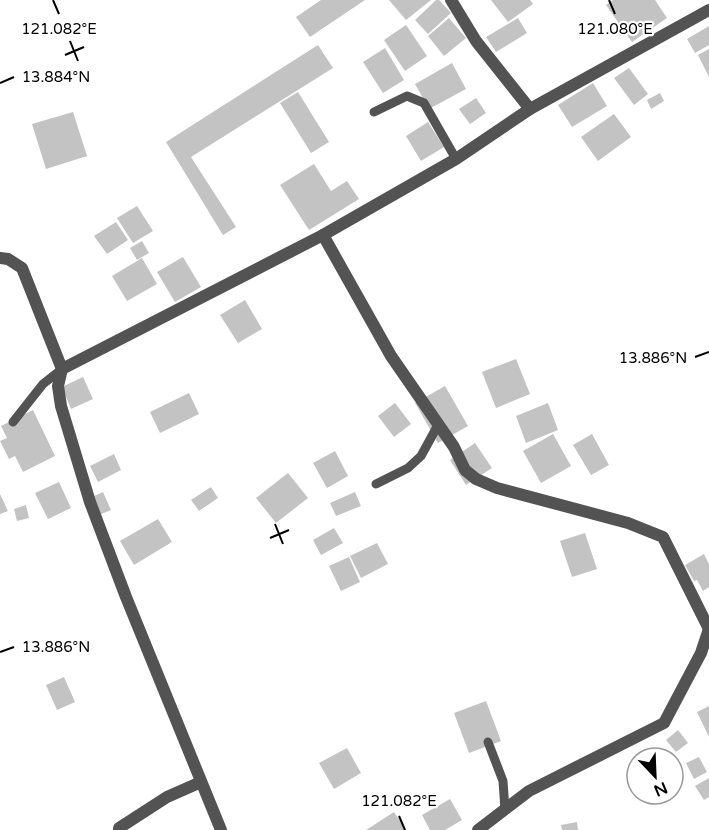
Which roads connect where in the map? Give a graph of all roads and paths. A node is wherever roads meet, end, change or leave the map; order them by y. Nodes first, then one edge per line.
1 (451, 0) edge
2 (709, 10) edge
3 (530, 109) junction
4 (374, 112) dead end
5 (456, 159) junction
6 (323, 235) junction
7 (0, 258) edge
8 (62, 369) junction
9 (13, 422) dead end
10 (438, 425) junction
11 (376, 484) dead end
12 (709, 629) edge
13 (488, 742) dead end
14 (201, 782) junction
15 (505, 810) junction
16 (119, 830) edge
17 (220, 830) edge
18 (478, 830) edge

1 - 3 street
2 - 3 street
3 - 5 street
4 - 5 lane
5 - 6 street
6 - 8 street
6 - 10 street
7 - 8 street
8 - 9 lane
8 - 14 street
10 - 11 lane
10 - 12 street
12 - 15 street
13 - 15 lane
14 - 16 street
14 - 17 street
15 - 18 street

